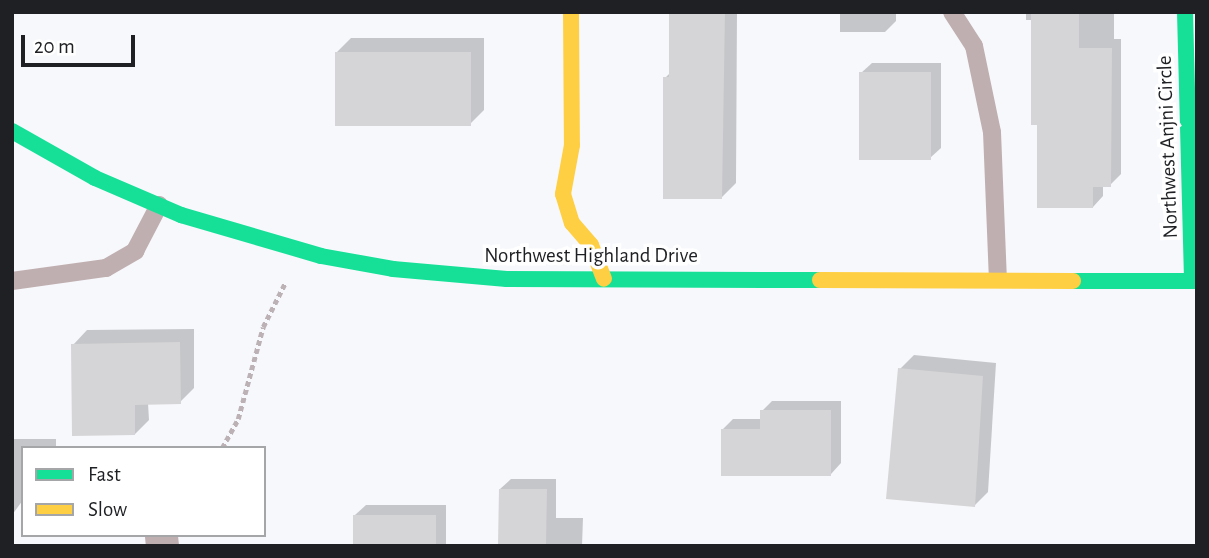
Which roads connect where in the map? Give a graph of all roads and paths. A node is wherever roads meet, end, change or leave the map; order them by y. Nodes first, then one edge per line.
1 (571, 12) edge
2 (952, 12) edge
3 (1185, 12) edge
4 (12, 131) edge
5 (159, 205) junction
6 (604, 279) junction
7 (998, 279) junction
8 (12, 281) edge
9 (1194, 281) edge
10 (286, 283) dead end
11 (223, 446) edge

1 - 6 main road
2 - 7 lane
3 - 9 main road, Northwest Anjni Circle
4 - 5 main road, Northwest Highland Drive
5 - 6 main road, Northwest Highland Drive
5 - 8 lane
6 - 7 main road, Northwest Highland Drive
7 - 9 main road, Northwest Highland Drive
10 - 11 path

